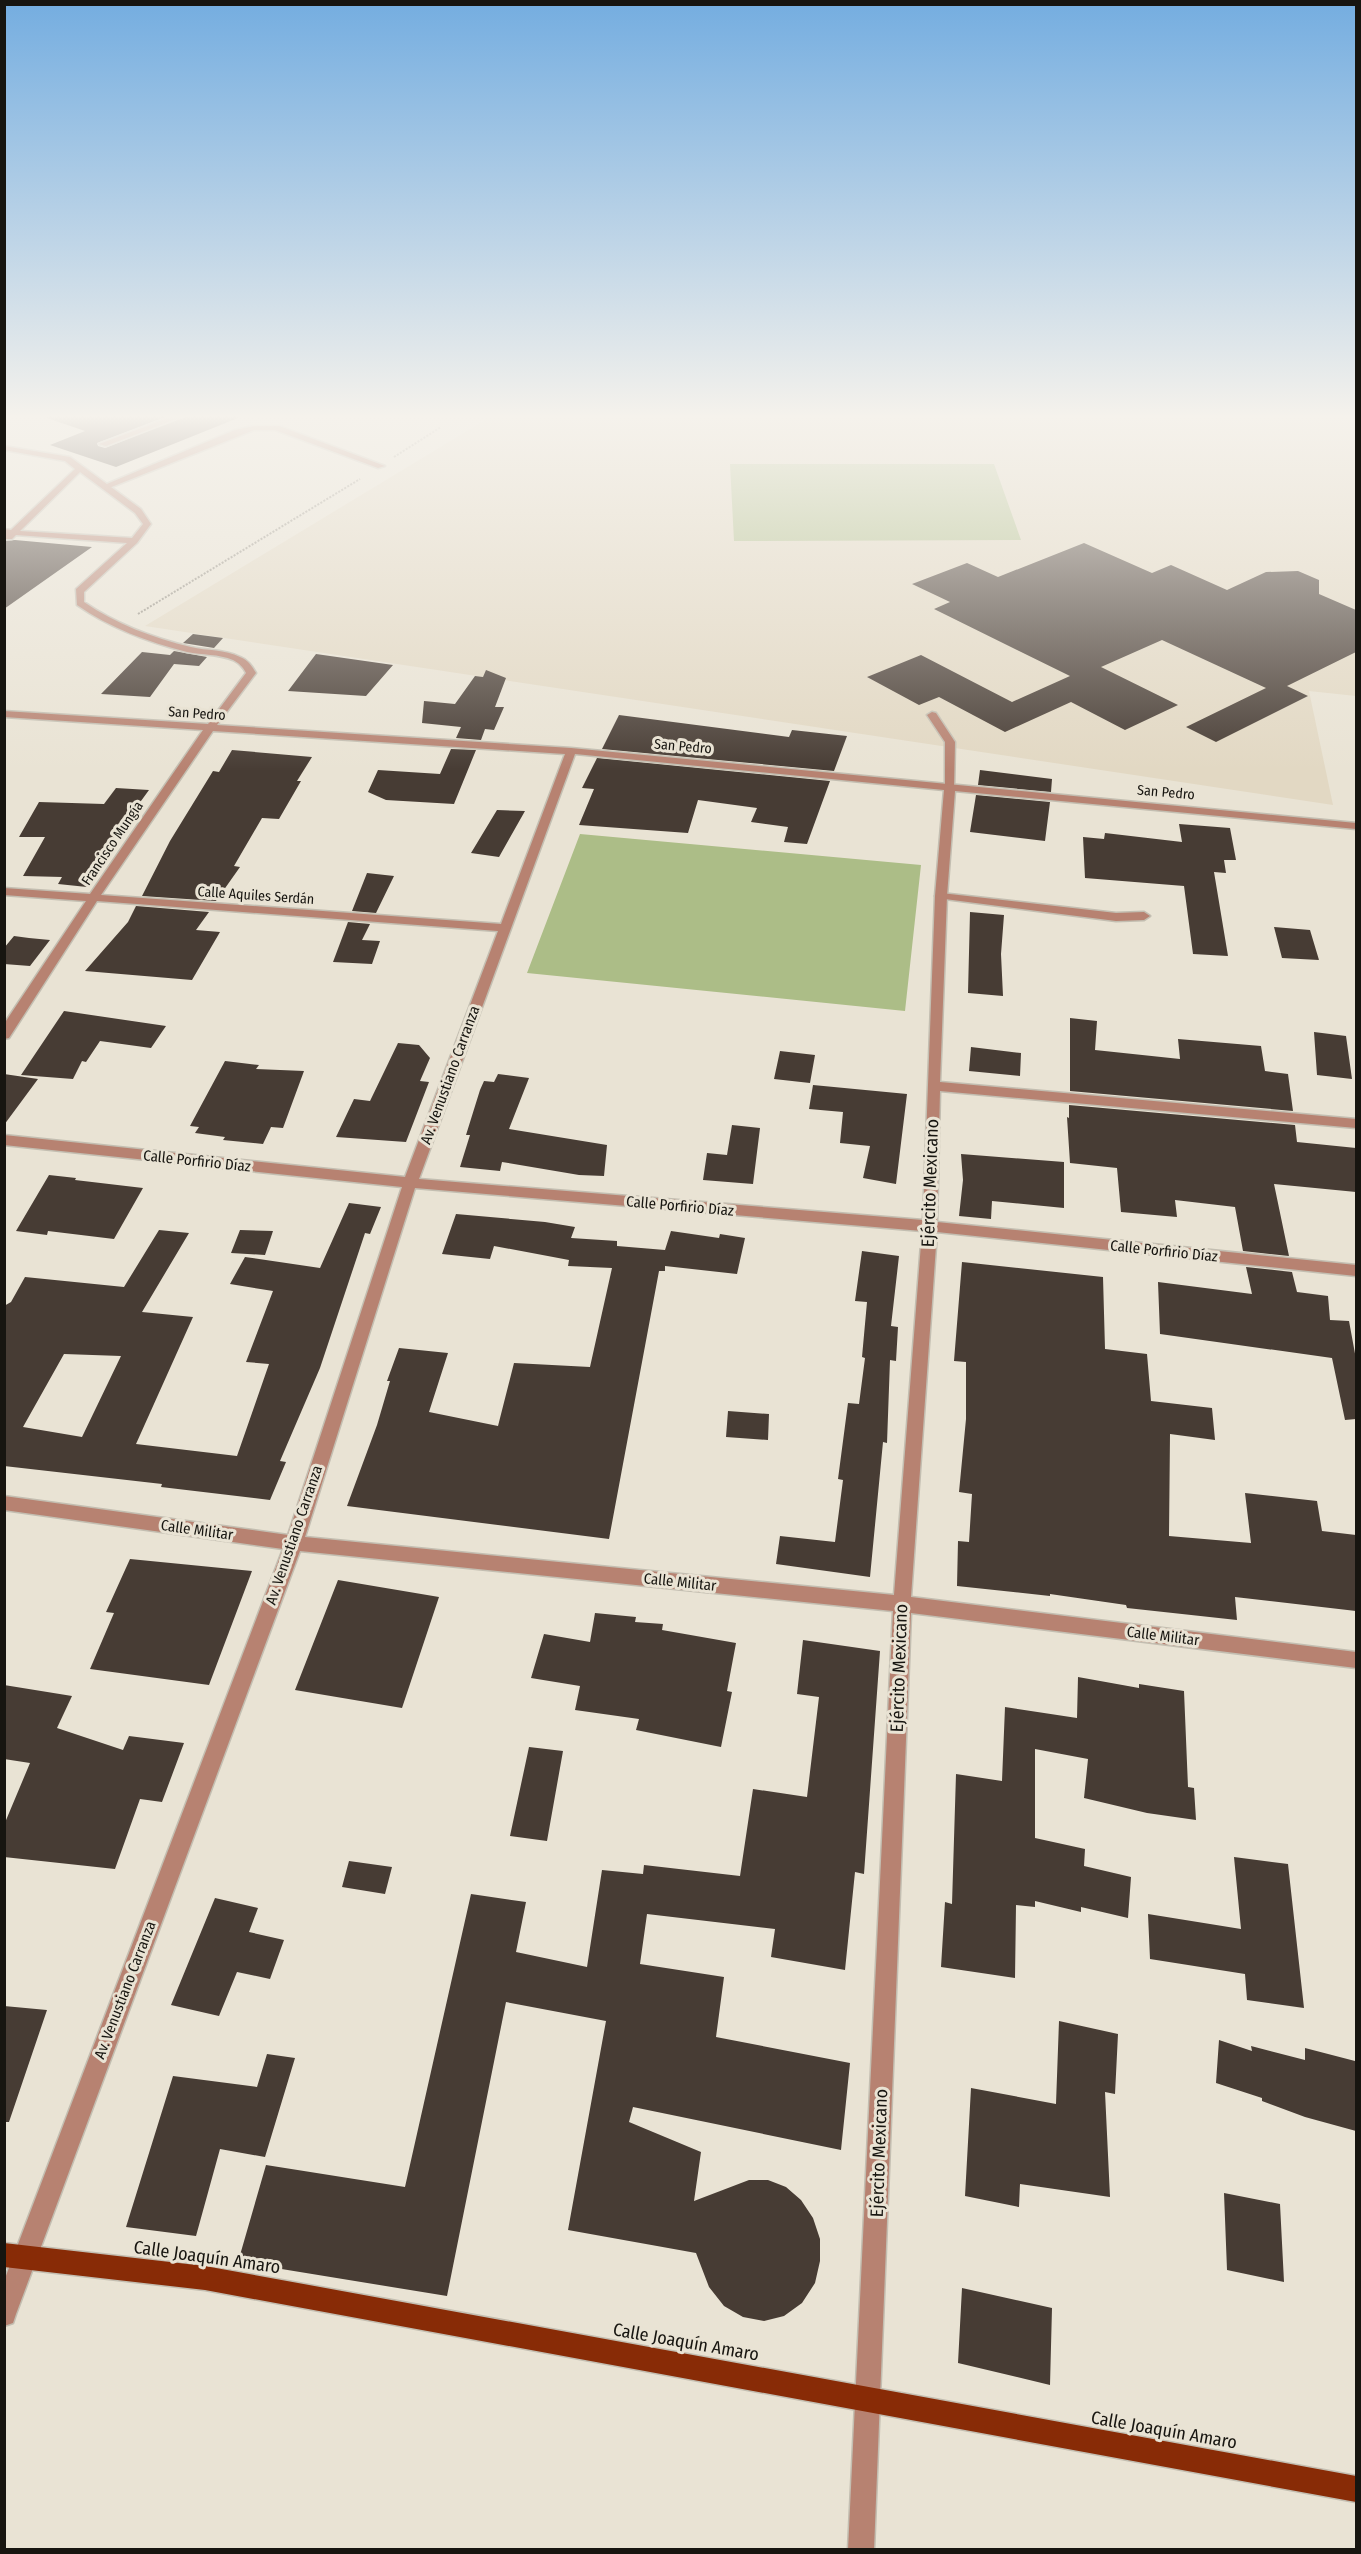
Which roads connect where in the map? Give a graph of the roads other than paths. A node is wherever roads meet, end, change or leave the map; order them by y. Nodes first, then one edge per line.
1 (25, 533) edge
2 (140, 533) edge
3 (134, 541) junction
4 (4, 714) edge
5 (932, 715) dead end
6 (208, 729) junction
7 (570, 751) junction
8 (950, 787) junction
9 (1355, 825) edge
10 (1356, 837) edge
11 (4, 891) edge
12 (941, 896) junction
13 (93, 898) junction
14 (1144, 916) dead end
15 (505, 928) junction
16 (4, 1035) edge
17 (933, 1086) junction
18 (1356, 1124) edge
19 (4, 1140) edge
20 (410, 1183) junction
21 (930, 1226) junction
22 (1356, 1271) edge
23 (4, 1503) edge
24 (294, 1543) junction
25 (902, 1604) junction
26 (1356, 1660) edge
27 (15, 2256) edge
28 (4, 2314) edge
29 (869, 2400) junction
30 (1356, 2489) edge
31 (861, 2550) edge

1 - 3 street
2 - 3 street
3 - 6 street, Francisco Mungía
4 - 6 street, San Pedro
5 - 8 street, Ejército Mexicano
6 - 7 street, San Pedro
6 - 13 street, Francisco Mungía
7 - 8 street, San Pedro
7 - 15 street, Av. Venustiano Carranza
8 - 9 street, San Pedro
8 - 12 street, Ejército Mexicano
9 - 10 street
11 - 13 street, Calle Aquiles Serdán
12 - 14 street
12 - 17 street, Ejército Mexicano
13 - 15 street, Calle Aquiles Serdán
13 - 16 street, Francisco Mungía
15 - 20 street, Av. Venustiano Carranza
17 - 18 street
17 - 21 street, Ejército Mexicano
19 - 20 street, Calle Porfirio Díaz
20 - 21 street, Calle Porfirio Díaz
20 - 24 street, Av. Venustiano Carranza
21 - 22 street, Calle Porfirio Díaz
21 - 25 street, Ejército Mexicano
23 - 24 street, Calle Militar
24 - 25 street, Calle Militar
24 - 27 street, Av. Venustiano Carranza
25 - 26 street, Calle Militar
25 - 29 street, Ejército Mexicano
27 - 28 street, Av. Venustiano Carranza
27 - 29 main road, Calle Joaquín Amaro
29 - 30 main road, Calle Joaquín Amaro
29 - 31 street, Ejército Mexicano

